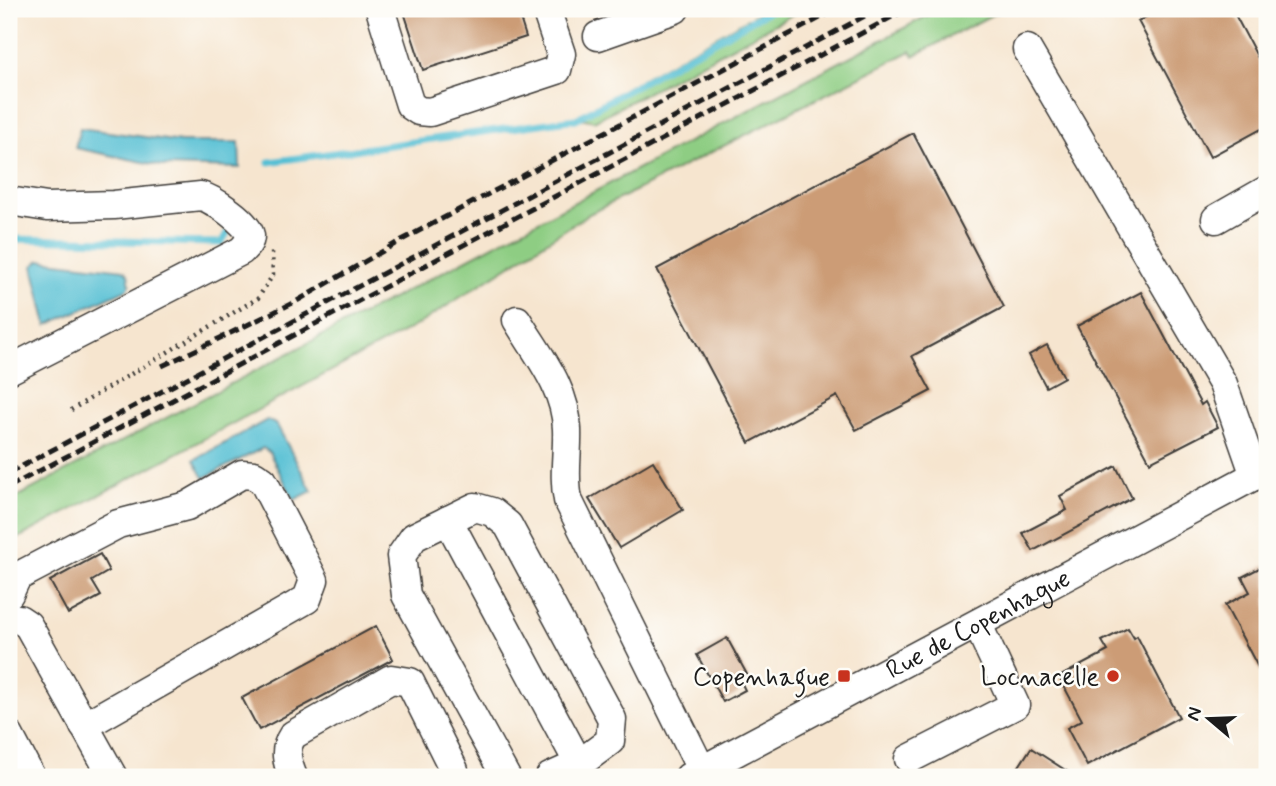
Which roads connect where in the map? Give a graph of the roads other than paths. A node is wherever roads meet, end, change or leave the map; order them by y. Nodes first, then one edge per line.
1 (380, 9) edge
2 (546, 9) edge
3 (675, 9) edge
4 (598, 36) dead end
5 (1027, 48) dead end
6 (1267, 190) edge
7 (9, 201) edge
8 (1216, 219) dead end
9 (517, 320) dead end
10 (9, 370) edge
11 (1261, 473) edge
12 (448, 520) junction
13 (9, 594) edge
14 (9, 617) edge
15 (978, 625) junction
16 (84, 726) junction
17 (9, 735) edge
18 (909, 759) dead end
19 (579, 764) junction
20 (695, 774) edge
21 (31, 777) edge
22 (113, 777) edge
23 (293, 777) edge
24 (453, 777) edge
25 (506, 777) edge
26 (551, 777) edge

1 - 2 street
3 - 4 street
5 - 11 street
6 - 8 street
7 - 10 street
9 - 20 street
11 - 15 street, Rue de Copenhague
12 - 19 street
12 - 19 street
12 - 25 street
13 - 16 street
14 - 16 street
15 - 18 street
15 - 20 street, Rue de Copenhague
16 - 22 street
17 - 21 street
19 - 26 street
23 - 24 street

